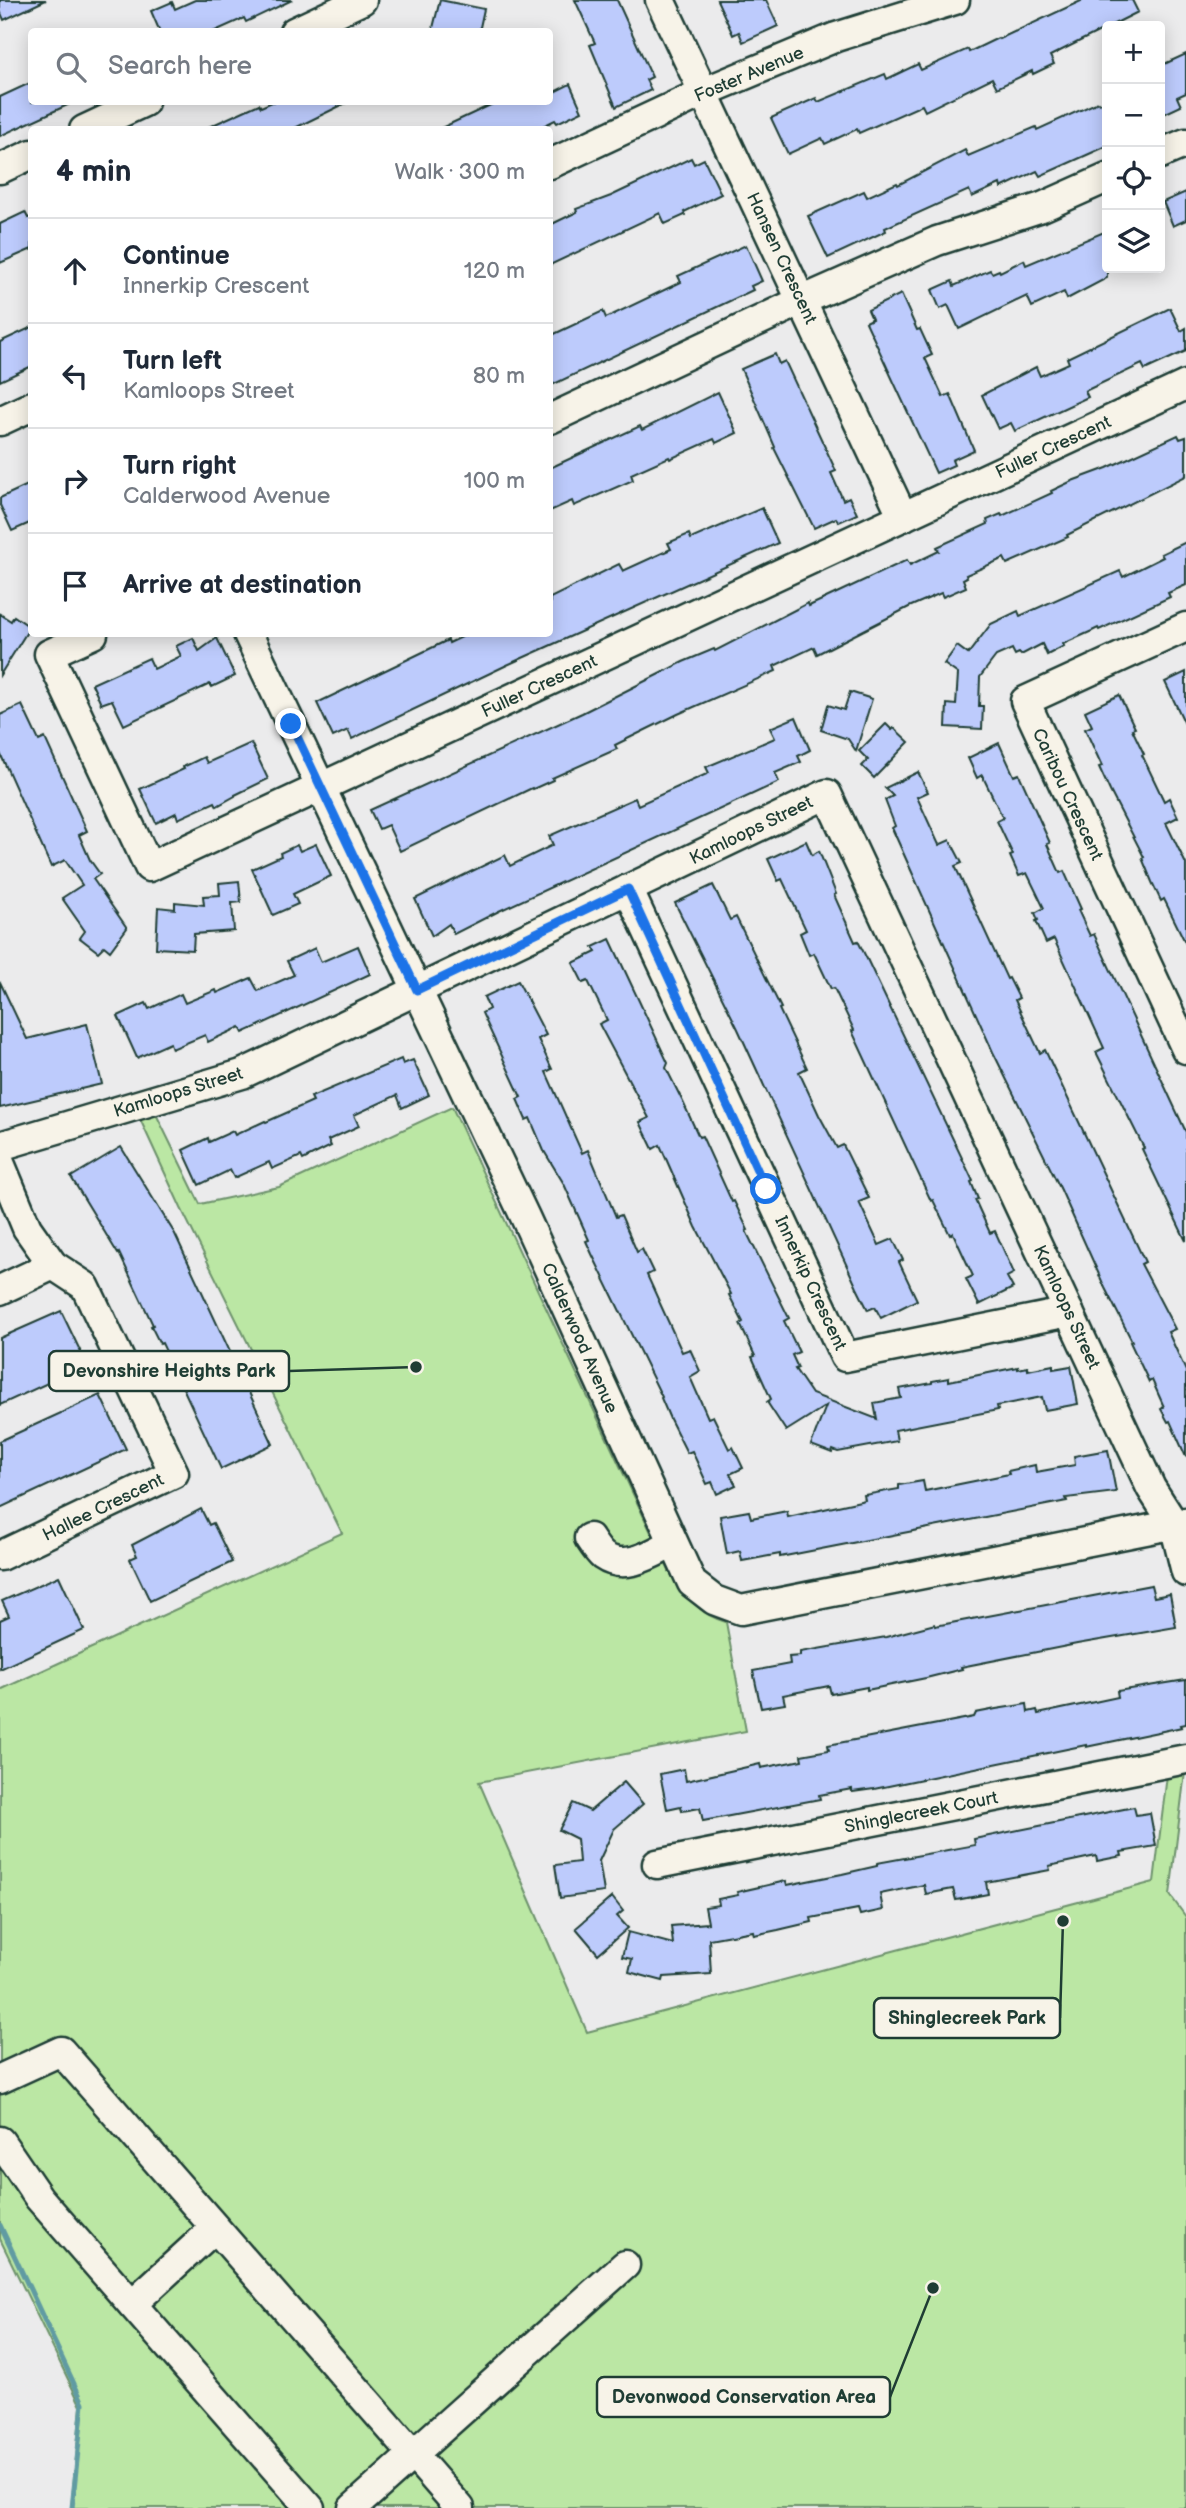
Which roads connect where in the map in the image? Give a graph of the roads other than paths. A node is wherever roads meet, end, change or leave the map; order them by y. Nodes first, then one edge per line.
1 (362, 0) edge
2 (660, 0) edge
3 (955, 0) edge
4 (302, 28) edge
5 (704, 92) junction
6 (138, 105) edge
7 (93, 126) edge
8 (1186, 143) edge
9 (1165, 153) edge
10 (28, 156) edge
11 (553, 163) edge
12 (0, 169) edge
13 (1102, 180) edge
14 (801, 301) junction
15 (1186, 385) edge
16 (28, 408) edge
17 (553, 418) edge
18 (0, 421) edge
19 (903, 517) junction
20 (1186, 627) edge
21 (87, 637) edge
22 (249, 637) edge
23 (321, 788) junction
24 (628, 889) junction
25 (417, 990) junction
26 (1186, 1049) edge
27 (0, 1146) edge
28 (0, 1163) edge
29 (53, 1265) junction
30 (0, 1290) edge
31 (1069, 1312) junction
32 (1180, 1523) edge
33 (589, 1538) dead end
34 (673, 1543) junction
35 (0, 1556) edge
36 (1186, 1572) edge
37 (1186, 1759) edge
38 (657, 1864) dead end
39 (0, 2079) edge
40 (0, 2141) edge
41 (215, 2228) junction
42 (625, 2265) dead end
43 (132, 2304) junction
44 (413, 2454) junction
45 (310, 2508) edge
46 (353, 2508) edge
47 (460, 2508) edge

1 - 4 street
2 - 5 street, Hansen Crescent
3 - 5 street, Foster Avenue
5 - 11 street, Foster Avenue
5 - 14 street, Hansen Crescent
6 - 7 street
8 - 9 street
10 - 12 street
13 - 14 street
14 - 17 street
14 - 19 street, Hansen Crescent
15 - 19 street, Fuller Crescent
16 - 18 street
19 - 23 street, Fuller Crescent
20 - 26 street, Caribou Crescent
21 - 23 street, Fuller Crescent
22 - 23 street, Calderwood Avenue
23 - 25 street, Calderwood Avenue
24 - 25 street, Kamloops Street
24 - 31 street, Innerkip Crescent
24 - 31 street, Kamloops Street
25 - 27 street, Kamloops Street
25 - 34 street, Calderwood Avenue
28 - 29 street, Hallee Crescent
29 - 30 street
29 - 35 street, Hallee Crescent
31 - 32 street, Kamloops Street
32 - 34 street, Calderwood Avenue
32 - 36 street, Kamloops Street
33 - 34 street
37 - 38 street, Shinglecreek Court
39 - 41 street
40 - 43 street
41 - 43 street
41 - 44 street
42 - 44 street
43 - 45 street
44 - 46 street
44 - 47 street

